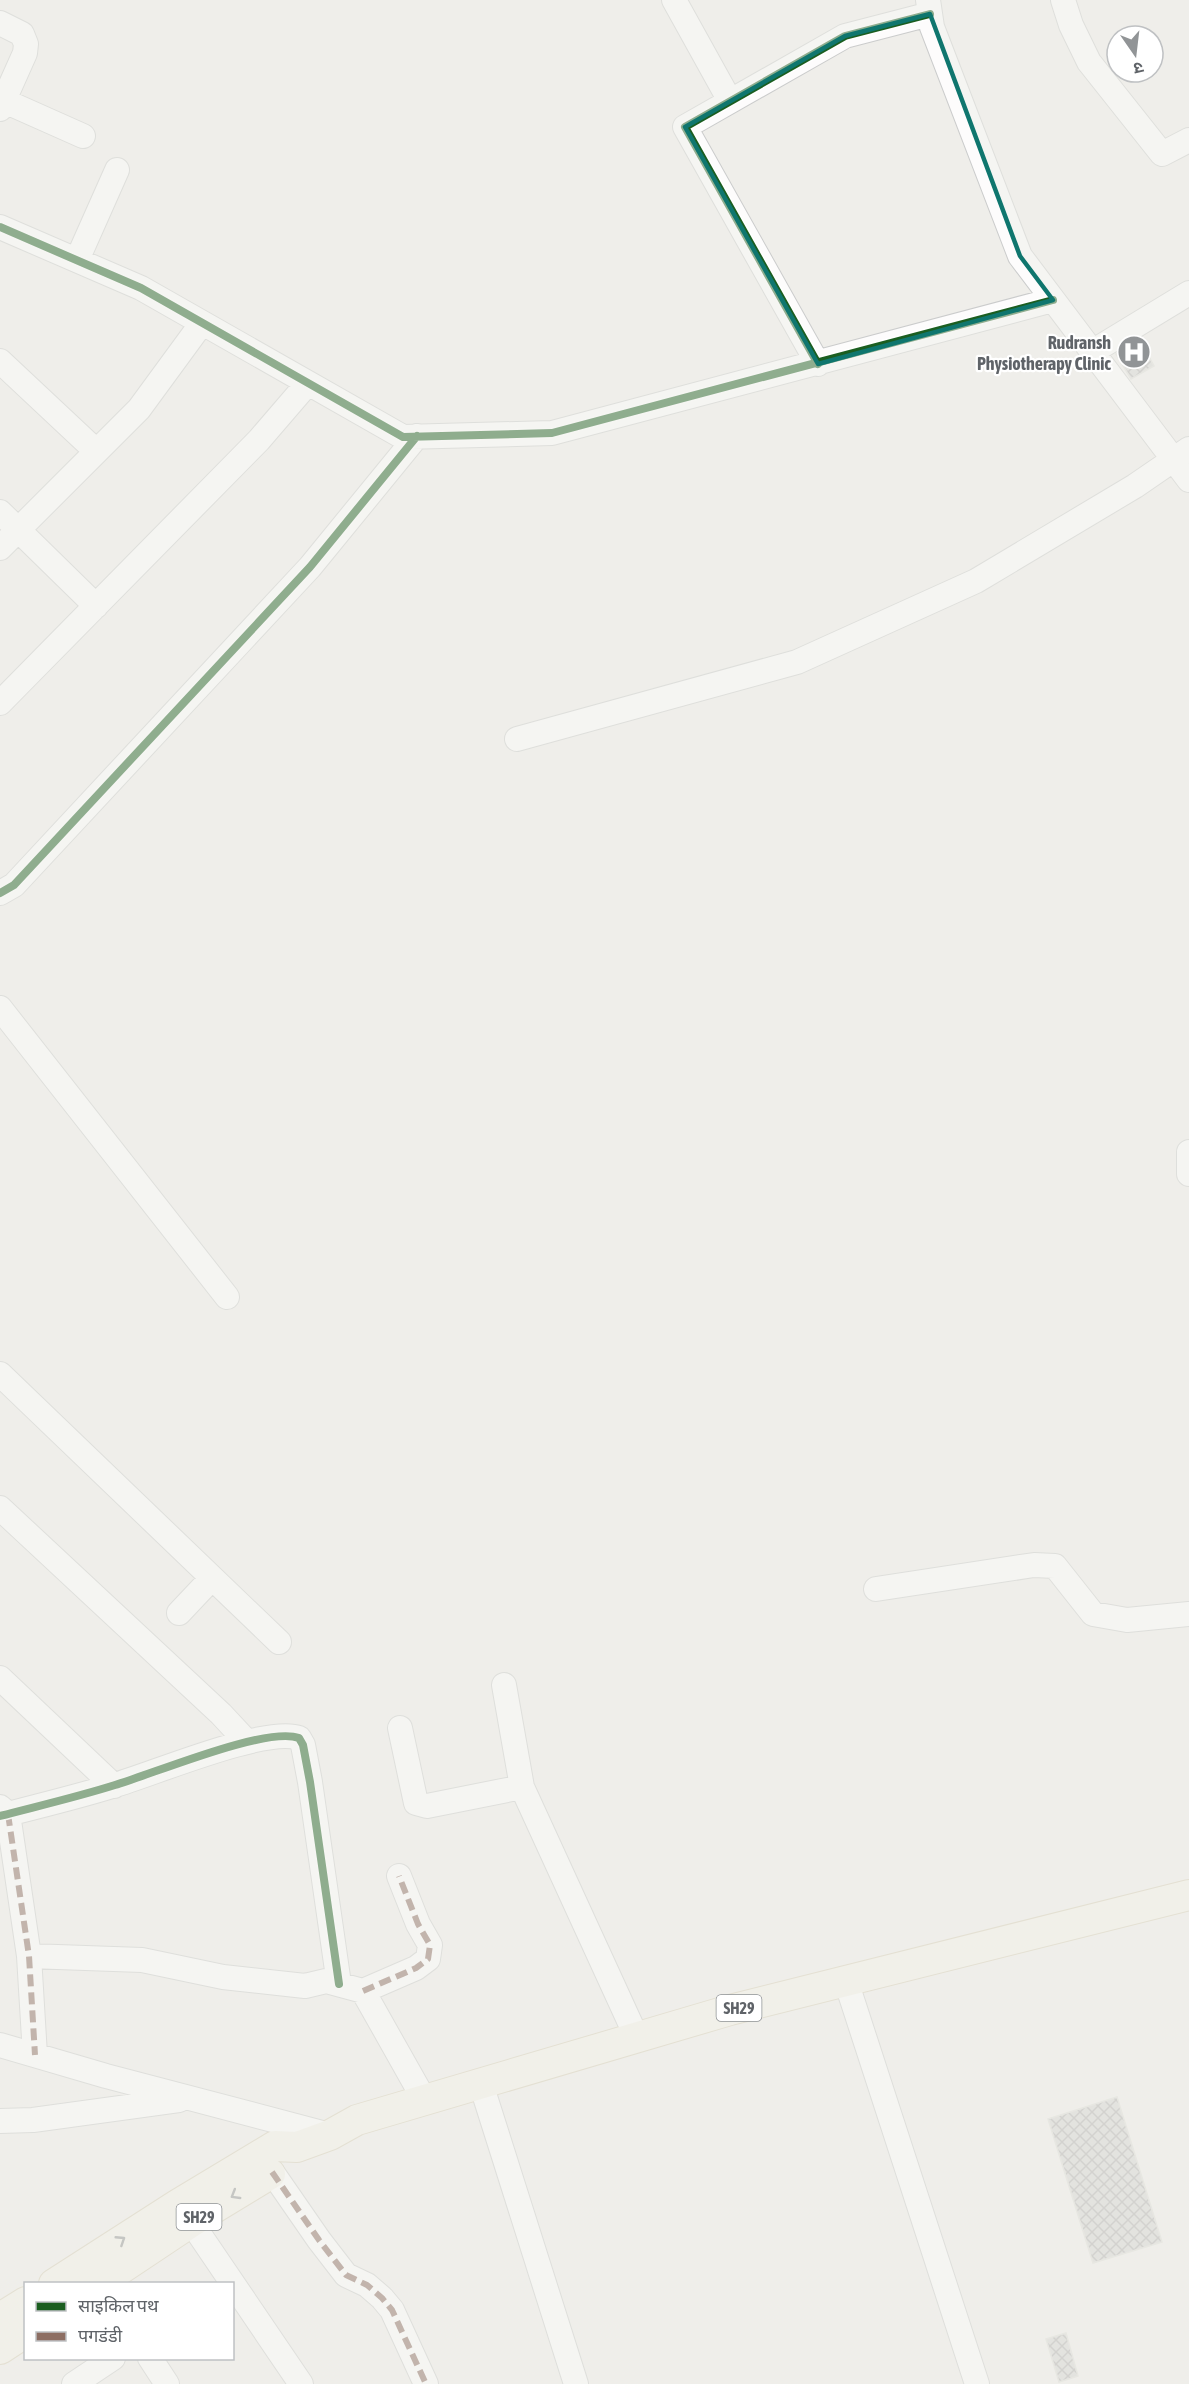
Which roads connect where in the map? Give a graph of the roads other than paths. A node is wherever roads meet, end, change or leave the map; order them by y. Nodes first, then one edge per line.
1 (674, 0) edge
2 (1063, 0) edge
3 (929, 7) edge
4 (0, 23) edge
5 (730, 101) junction
6 (1, 103) edge
7 (83, 136) dead end
8 (1189, 141) edge
9 (117, 170) dead end
10 (0, 227) edge
11 (77, 260) junction
12 (1189, 293) edge
13 (1053, 300) junction
14 (202, 323) junction
15 (1092, 352) junction
16 (0, 361) edge
17 (818, 364) junction
18 (308, 383) junction
19 (417, 436) junction
20 (96, 451) junction
21 (1181, 454) edge
22 (1189, 480) edge
23 (0, 512) edge
24 (18, 529) junction
25 (0, 548) edge
26 (96, 606) junction
27 (0, 703) edge
28 (517, 739) dead end
29 (0, 893) edge
30 (0, 1008) edge
31 (1189, 1152) edge
32 (1189, 1174) edge
33 (226, 1297) dead end
34 (0, 1374) edge
35 (1, 1510) edge
36 (212, 1578) junction
37 (876, 1589) dead end
38 (179, 1613) dead end
39 (1189, 1614) edge
40 (279, 1642) dead end
41 (0, 1678) edge
42 (504, 1685) dead end
43 (400, 1728) dead end
44 (247, 1742) junction
45 (114, 1786) junction
46 (522, 1787) junction
47 (3, 1812) edge
48 (399, 1876) dead end
49 (1189, 1895) edge
50 (29, 1956) junction
51 (846, 1981) junction
52 (339, 1984) junction
53 (363, 1991) junction
54 (637, 2038) junction
55 (0, 2045) edge
56 (35, 2055) junction
57 (481, 2084) junction
58 (190, 2098) junction
59 (425, 2100) junction
60 (0, 2121) edge
61 (330, 2135) junction
62 (297, 2147) junction
63 (272, 2172) junction
64 (191, 2222) junction
65 (92, 2277) edge
66 (60, 2282) edge
67 (232, 2282) edge
68 (234, 2285) edge
69 (24, 2302) edge
70 (0, 2318) edge
71 (24, 2333) edge
72 (0, 2349) edge
73 (110, 2360) edge
74 (151, 2360) edge
75 (74, 2384) edge
76 (167, 2384) edge
77 (301, 2384) edge
78 (426, 2384) edge
79 (576, 2384) edge
80 (977, 2384) edge

1 - 5 street
2 - 8 street
3 - 5 street
3 - 13 street
4 - 6 street
5 - 17 street
6 - 7 street
9 - 11 street
10 - 11 street
11 - 14 street
12 - 15 street
13 - 15 street
13 - 17 street
14 - 18 street
14 - 20 street
15 - 21 street
16 - 20 street
17 - 19 street
18 - 19 street
18 - 26 street
19 - 29 street
20 - 24 street
21 - 22 street
21 - 28 street
23 - 24 street
24 - 25 street
24 - 26 street
26 - 27 street
30 - 33 street
31 - 32 street
34 - 36 street
35 - 44 street
36 - 38 street
36 - 40 street
37 - 39 street
41 - 45 street
42 - 46 street
43 - 46 street
44 - 45 street
44 - 52 street
45 - 47 street
46 - 54 street
47 - 50 street
48 - 53 street
49 - 51 main road, SH29
50 - 52 street
50 - 56 street
51 - 54 main road, SH29
51 - 80 street
52 - 53 street
53 - 59 street
54 - 57 main road, SH29
55 - 56 street
56 - 58 street
57 - 59 main road, SH29
57 - 79 street
58 - 60 street
58 - 61 street
59 - 61 main road, SH29
61 - 62 main road, SH29
62 - 63 main road, SH29
65 -> 62 main road
63 -> 64 main road, SH29
63 - 78 street
64 - 65 main road, SH29
64 - 67 street
65 - 66 main road
68 - 77 street
69 - 70 main road
71 - 72 main road
73 - 75 street
74 - 76 street

